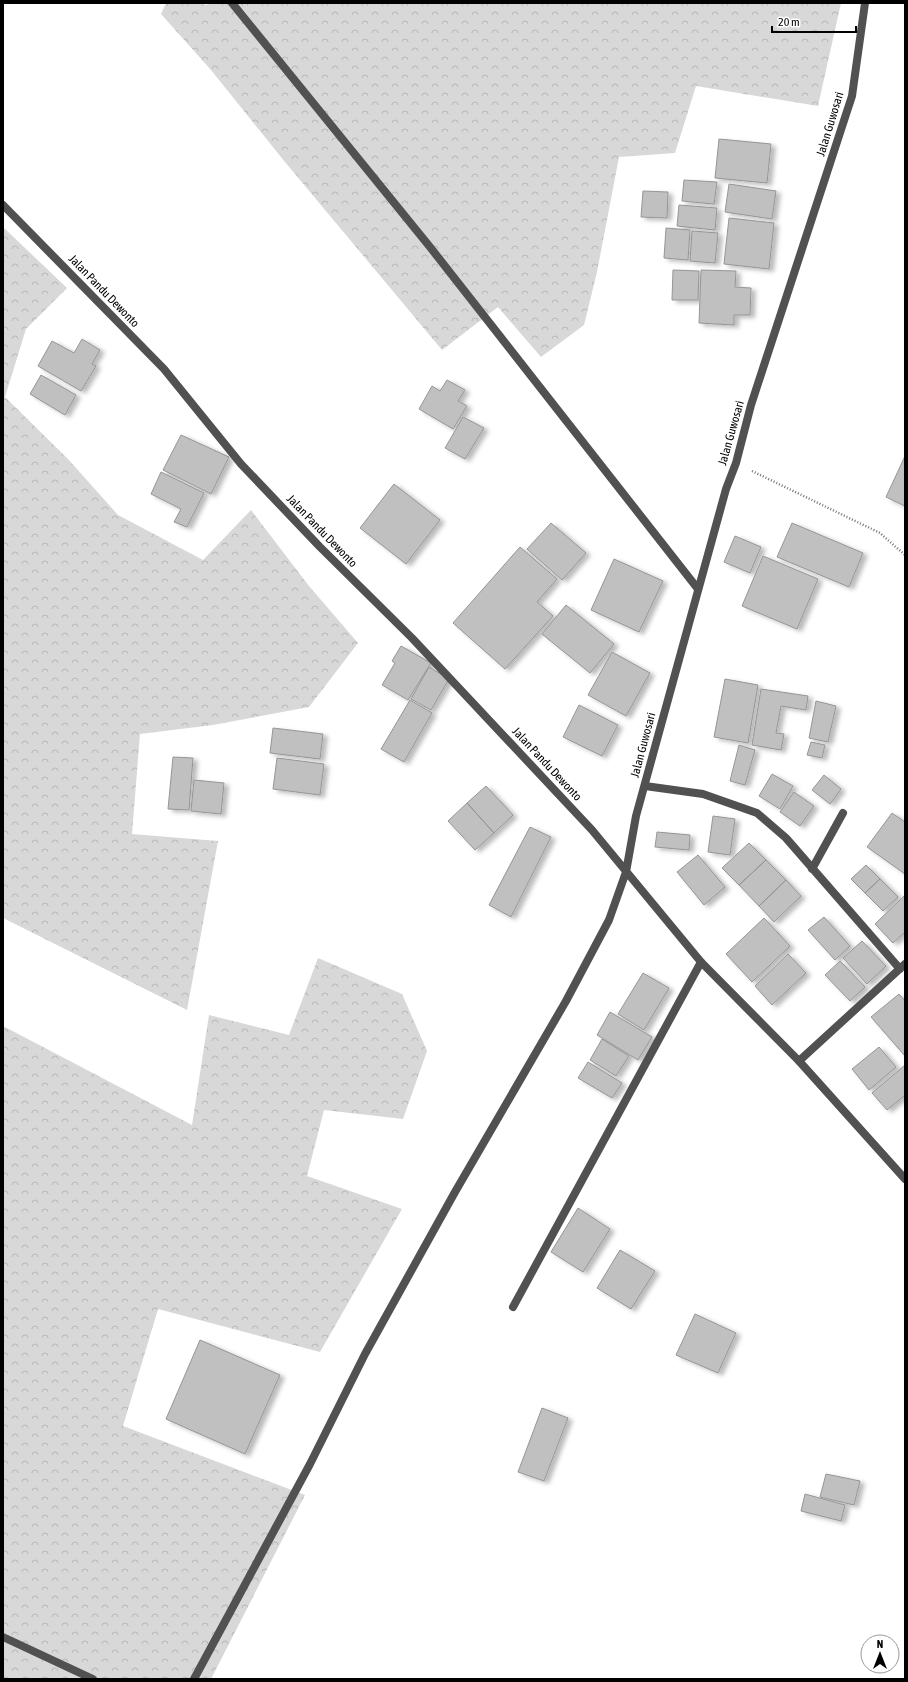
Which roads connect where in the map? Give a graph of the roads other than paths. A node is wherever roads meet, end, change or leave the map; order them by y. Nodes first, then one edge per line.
1 (232, 3) edge
2 (865, 3) edge
3 (3, 205) edge
4 (698, 589) junction
5 (645, 786) junction
6 (844, 813) dead end
7 (812, 869) junction
8 (626, 872) junction
9 (701, 962) junction
10 (902, 966) edge
11 (799, 1061) junction
12 (905, 1179) edge
13 (513, 1307) dead end
14 (3, 1637) edge
15 (93, 1679) edge
16 (194, 1679) edge

1 - 4 street
2 - 4 street, Jalan Guwosari
3 - 8 street, Jalan Pandu Dewonto
4 - 5 street, Jalan Guwosari
5 - 7 street
5 - 8 street, Jalan Guwosari
6 - 7 street
7 - 10 street
8 - 9 street, Jalan Pandu Dewonto
8 - 16 street, Jalan Guwosari
9 - 11 street, Jalan Pandu Dewonto
9 - 13 street
10 - 11 street
11 - 12 street, Jalan Pandu Dewonto
14 - 15 street

